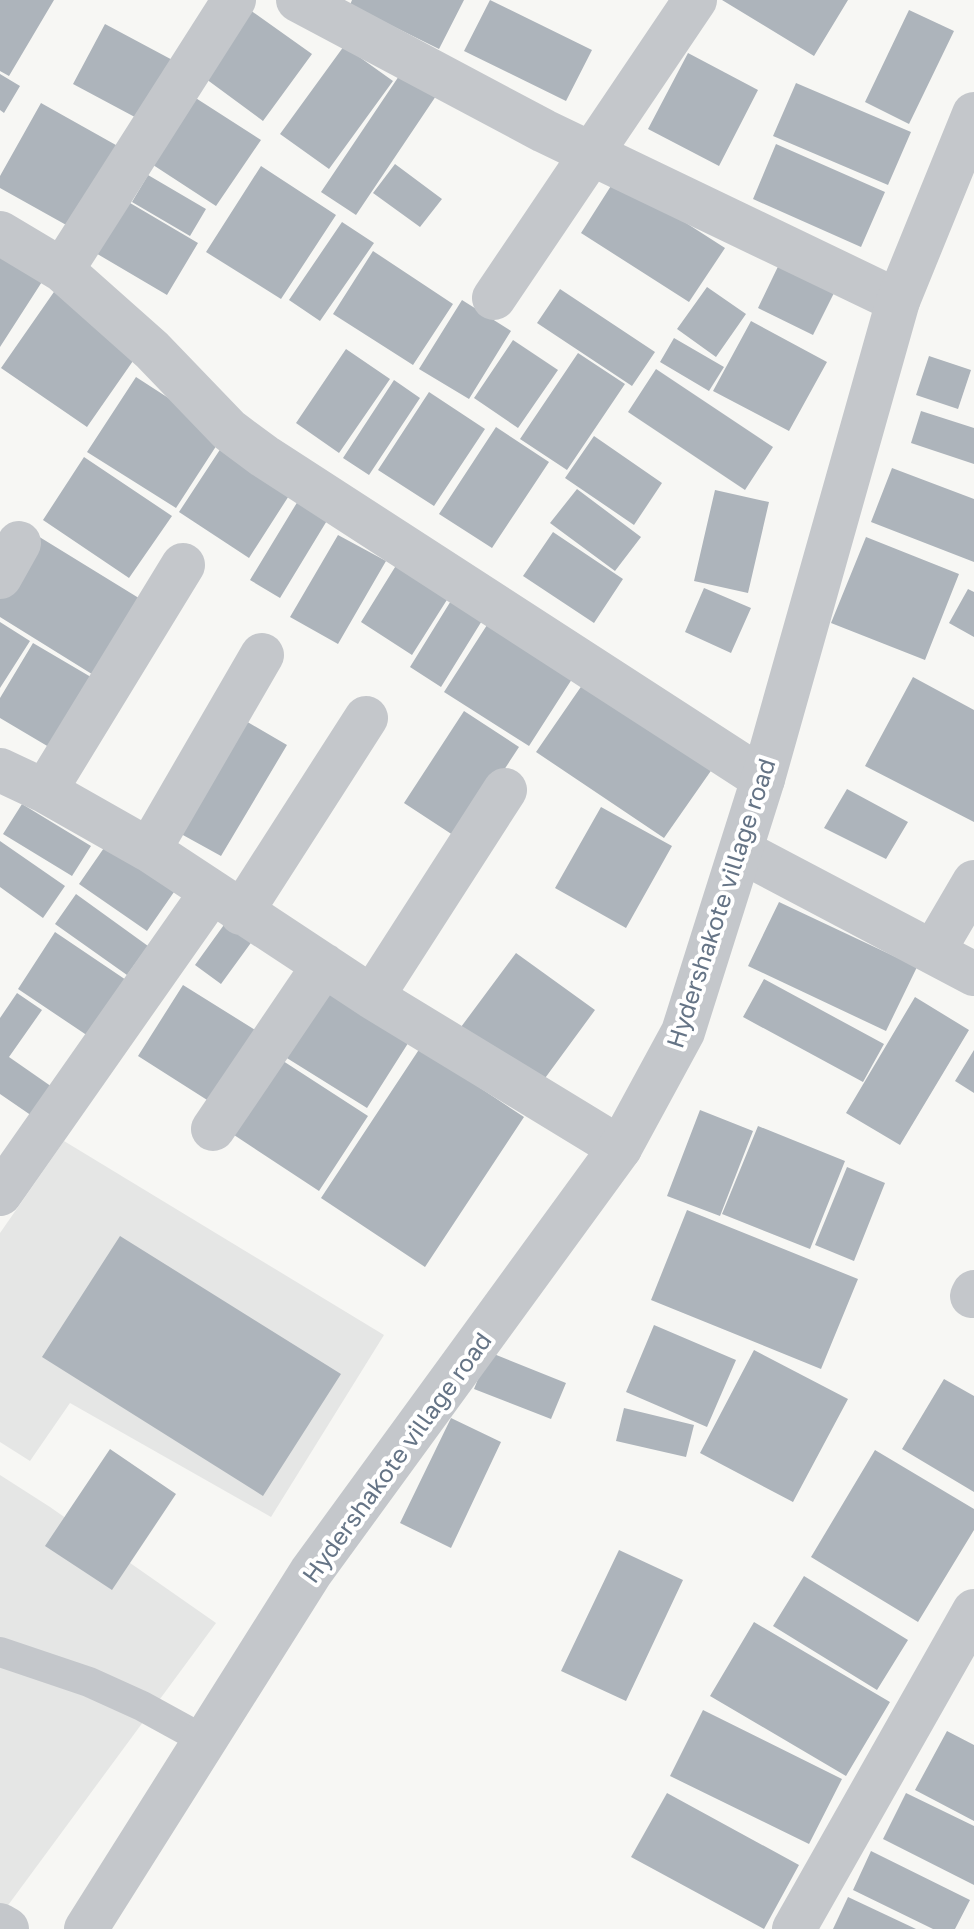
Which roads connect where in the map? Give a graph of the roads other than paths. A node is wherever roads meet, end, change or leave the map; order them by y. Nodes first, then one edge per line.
1 (234, 0) edge
2 (298, 0) edge
3 (695, 0) edge
4 (974, 114) edge
5 (591, 153) junction
6 (0, 233) edge
7 (62, 270) junction
8 (494, 298) dead end
9 (898, 301) junction
10 (183, 565) dead end
11 (262, 655) dead end
12 (366, 718) dead end
13 (0, 770) edge
14 (763, 779) junction
15 (505, 790) dead end
16 (45, 791) junction
17 (149, 850) junction
18 (741, 851) junction
19 (974, 882) edge
20 (226, 903) junction
21 (933, 952) junction
22 (324, 965) junction
23 (974, 974) edge
24 (372, 997) junction
25 (213, 1129) dead end
26 (620, 1148) junction
27 (0, 1194) edge
28 (974, 1611) edge
29 (0, 1652) edge
30 (204, 1740) junction
31 (0, 1925) edge
32 (7, 1929) edge
33 (86, 1929) edge
34 (794, 1929) edge

1 - 7 street
2 - 5 street
3 - 5 street
4 - 9 street, Hydershakote village road
5 - 8 street
5 - 9 street
6 - 7 street
7 - 14 street
9 - 14 street, Hydershakote village road
10 - 16 street
11 - 17 street
12 - 20 street
13 - 16 street
14 - 18 street, Hydershakote village road
15 - 24 street
16 - 17 street
17 - 20 street
18 - 21 street
18 - 26 street, Hydershakote village road
19 - 21 street
20 - 22 street
20 - 27 street
21 - 23 street
22 - 24 street
22 - 25 street
24 - 26 street
26 - 30 street, Hydershakote village road
28 - 34 street
29 - 30 lane
30 - 33 street, Hydershakote village road
31 - 32 street

